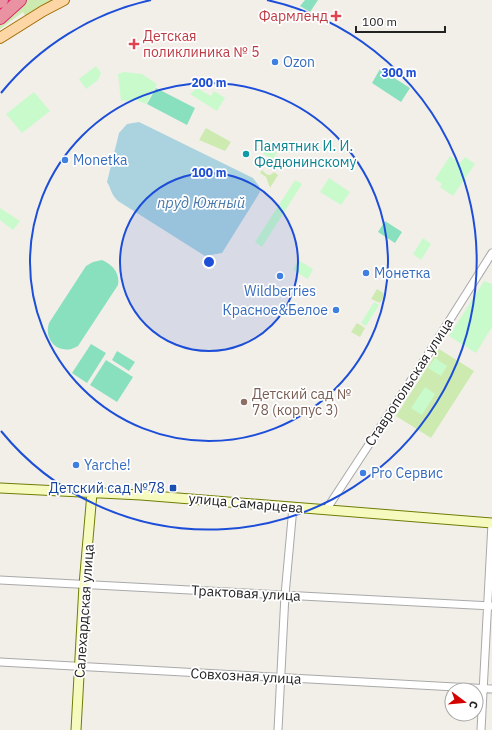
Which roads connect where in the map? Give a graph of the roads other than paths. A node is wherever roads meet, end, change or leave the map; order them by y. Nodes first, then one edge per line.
1 (2, 0) edge
2 (20, 0) edge
3 (64, 0) edge
4 (0, 2) edge
5 (0, 18) edge
6 (0, 38) edge
7 (492, 253) edge
8 (0, 488) edge
9 (92, 493) junction
10 (293, 507) junction
11 (326, 510) junction
12 (492, 523) edge
13 (0, 580) edge
14 (84, 585) junction
15 (284, 595) junction
16 (489, 606) edge
17 (0, 662) edge
18 (80, 667) junction
19 (280, 678) junction
20 (483, 682) edge
21 (444, 686) edge
22 (76, 730) edge
23 (278, 730) edge

1 - 4 highway
2 - 5 highway
3 - 6 main road
7 - 11 street, Ставропольская улица
8 - 9 street, улица Самарцева
9 - 10 street, улица Самарцева
9 - 14 street, Салехардская улица
10 - 11 street, улица Самарцева
10 - 15 street
11 - 12 street, улица Самарцева
12 - 16 street
13 - 14 street, Трактовая улица
14 - 15 street, Трактовая улица
14 - 18 street, Салехардская улица
15 - 16 street, Трактовая улица
15 - 19 street
16 - 20 street
17 - 18 street, Совхозная улица
18 - 19 street, Совхозная улица
18 - 22 street, Салехардская улица
19 - 21 street, Совхозная улица
19 - 23 street

